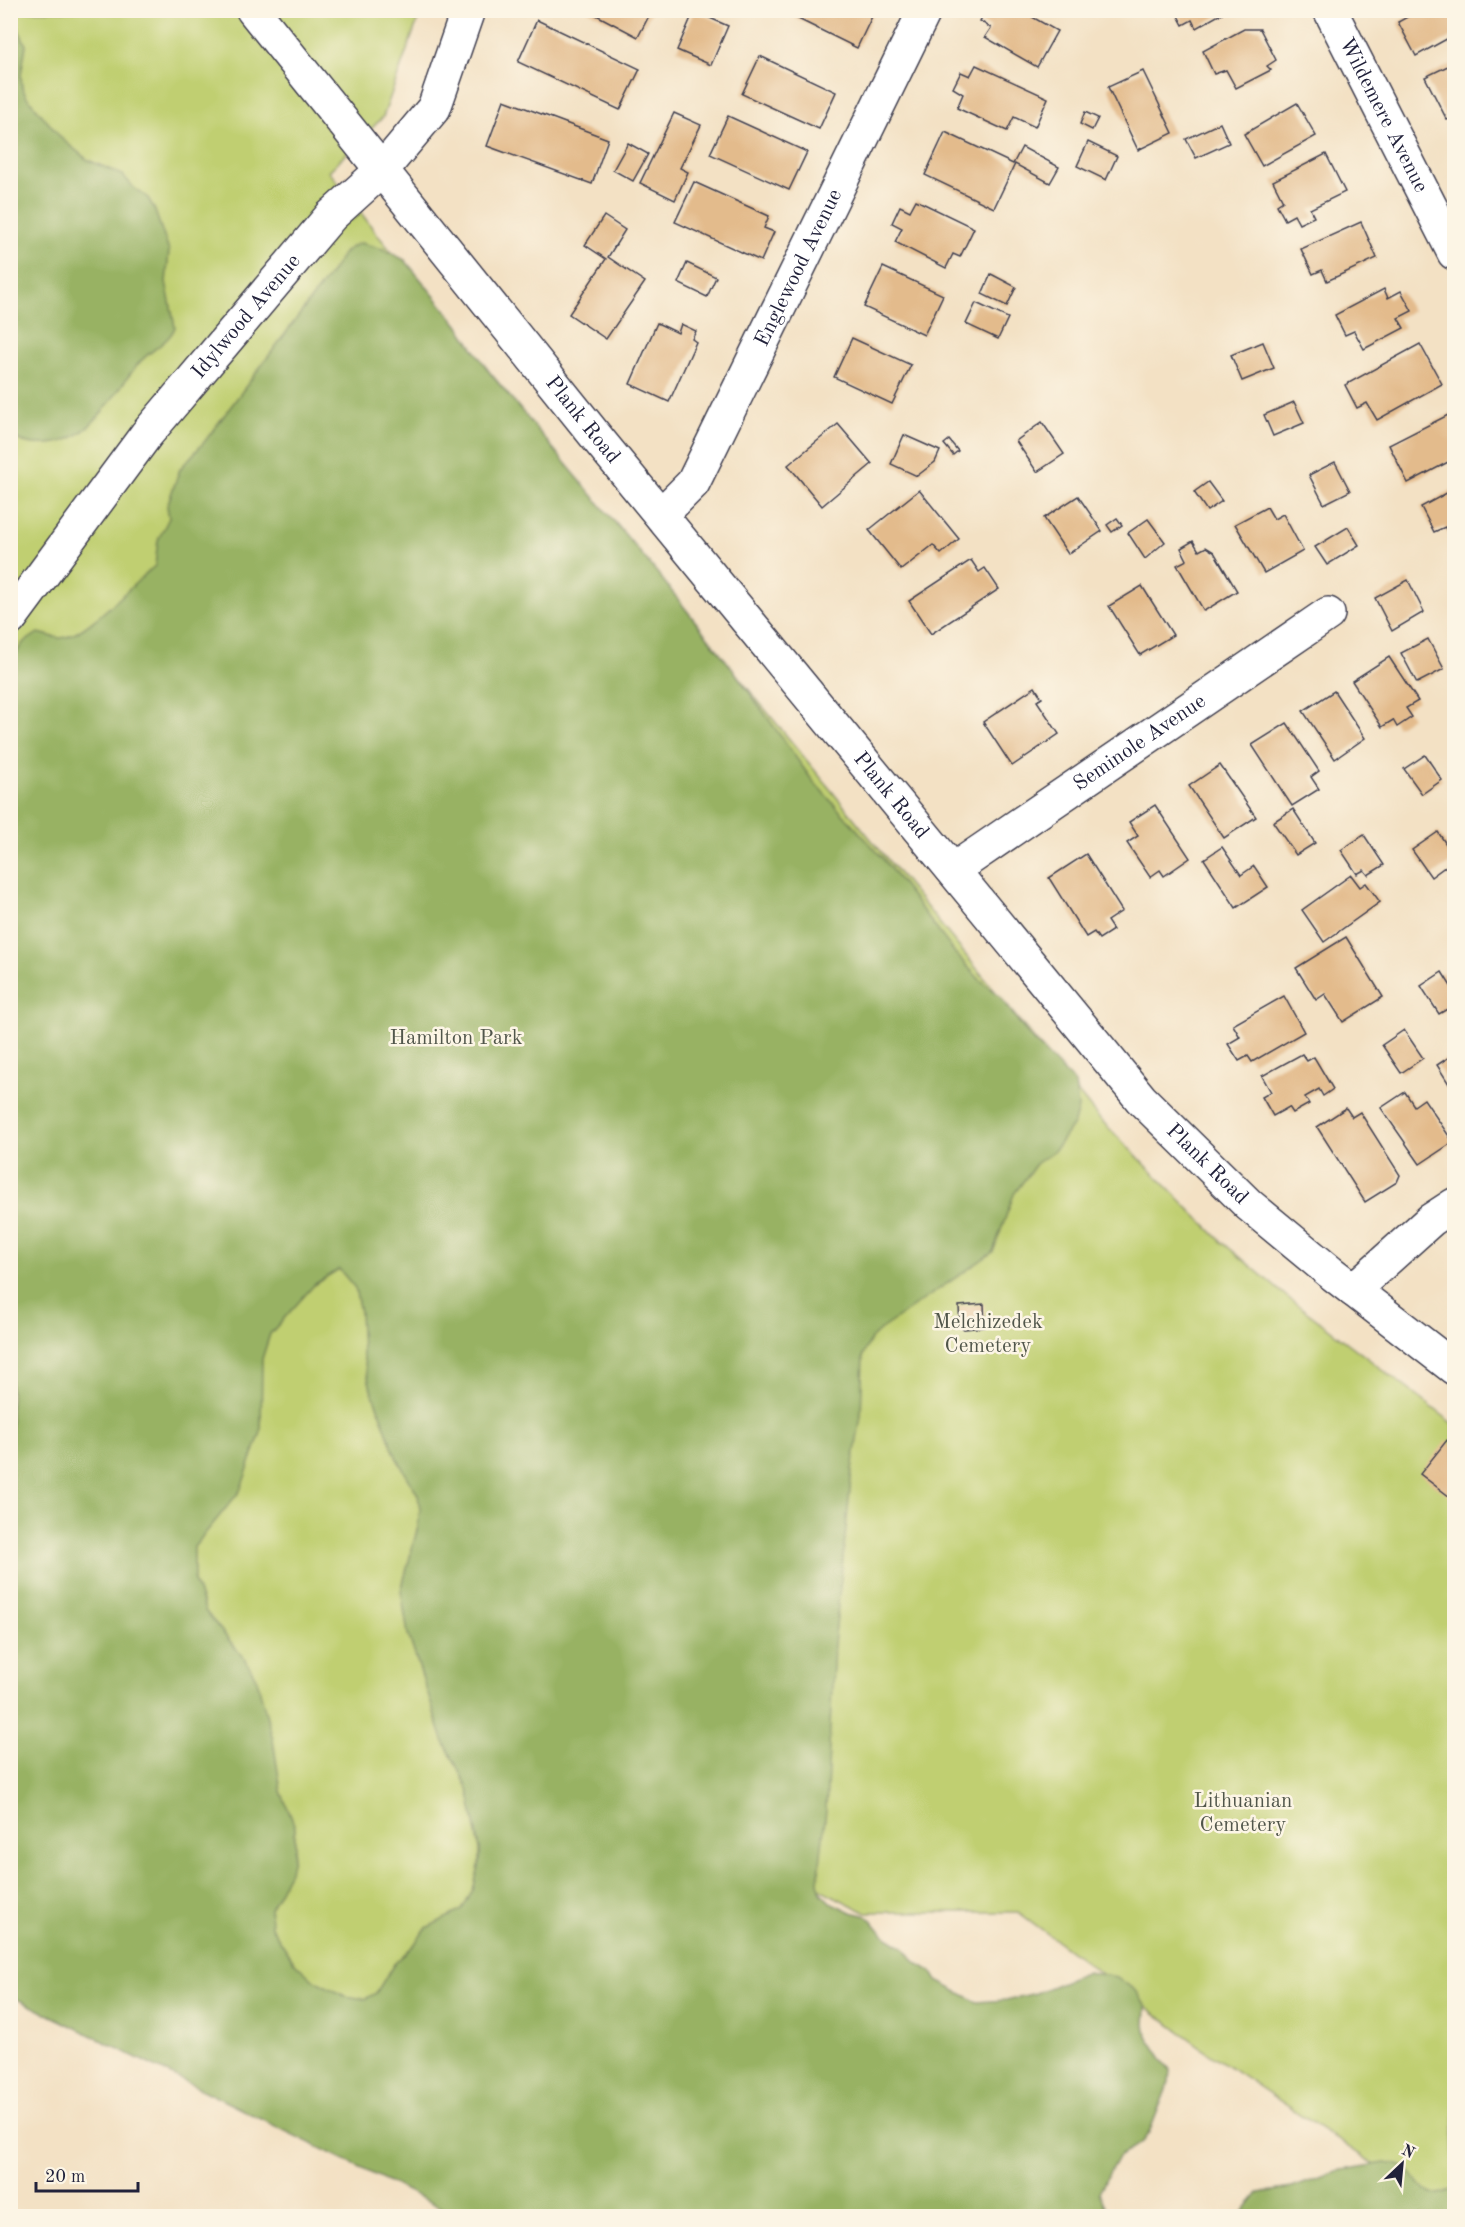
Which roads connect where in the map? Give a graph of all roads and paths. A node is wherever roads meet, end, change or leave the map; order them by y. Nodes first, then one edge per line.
1 (253, 10) edge
2 (468, 10) edge
3 (925, 10) edge
4 (1330, 10) edge
5 (382, 170) junction
6 (1455, 253) edge
7 (661, 515) junction
8 (1328, 614) dead end
9 (10, 619) edge
10 (953, 870) junction
11 (1455, 1205) edge
12 (1353, 1290) junction
13 (1455, 1368) edge

1 - 5 street, Plank Road
2 - 5 street, Idylwood Avenue
3 - 7 street, Englewood Avenue
4 - 6 street, Wildemere Avenue
5 - 7 street, Plank Road
5 - 9 street, Idylwood Avenue
7 - 10 street, Plank Road
8 - 10 street, Seminole Avenue
10 - 12 street, Plank Road
11 - 12 street
12 - 13 street, Plank Road

